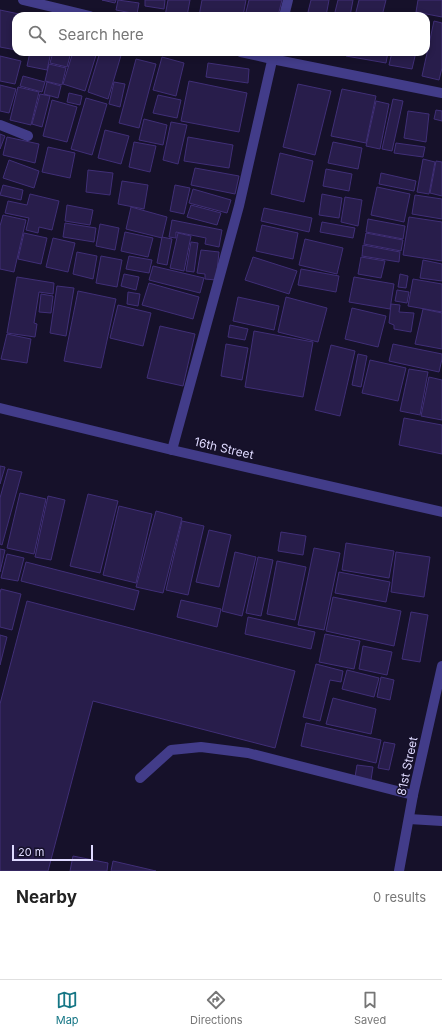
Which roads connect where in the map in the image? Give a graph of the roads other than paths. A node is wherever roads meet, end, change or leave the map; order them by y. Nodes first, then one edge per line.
1 (23, 0) edge
2 (288, 0) edge
3 (73, 12) edge
4 (285, 12) edge
5 (274, 56) edge
6 (442, 93) edge
7 (0, 125) edge
8 (28, 136) dead end
9 (0, 408) edge
10 (172, 450) junction
11 (442, 512) edge
12 (442, 666) edge
13 (140, 778) dead end
14 (413, 795) junction
15 (409, 819) junction
16 (442, 821) edge
17 (399, 871) edge

1 - 3 street
2 - 4 street
5 - 6 street
5 - 10 street
7 - 8 street
9 - 10 street, 16th Street
10 - 11 street, 16th Street
12 - 14 street, 81st Street
13 - 14 street
14 - 15 street, 81st Street
15 - 16 street
15 - 17 street, 81st Street

